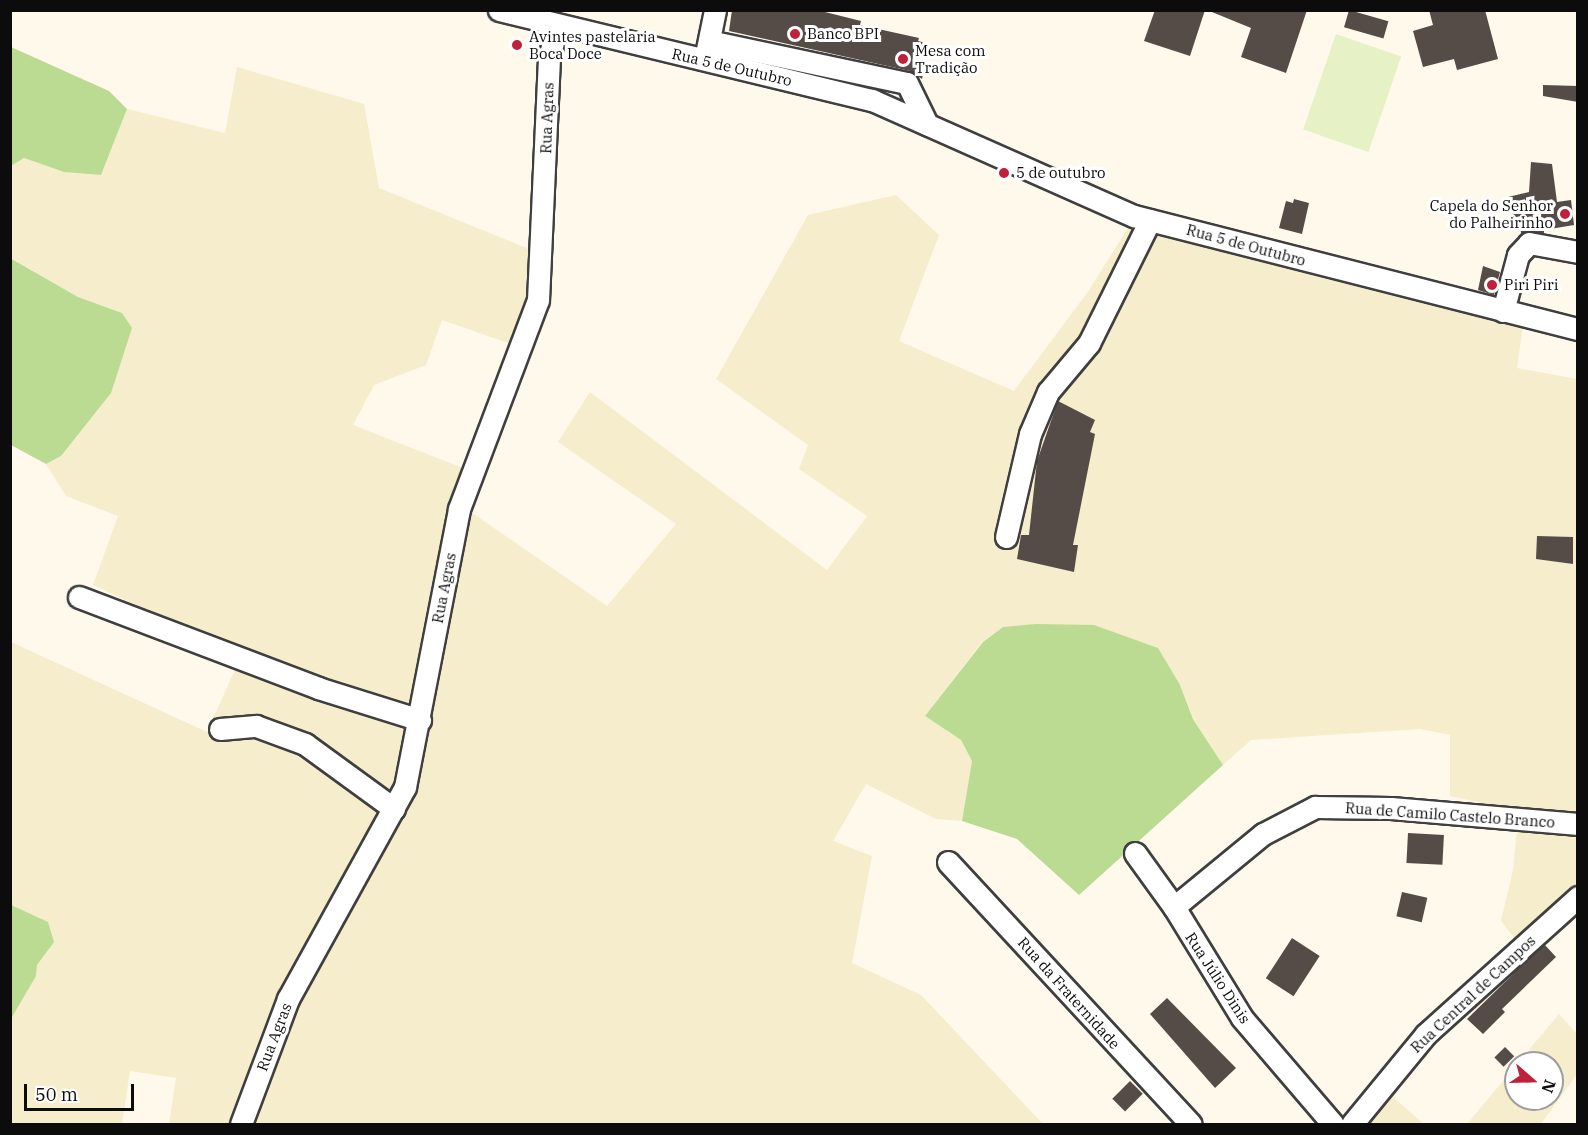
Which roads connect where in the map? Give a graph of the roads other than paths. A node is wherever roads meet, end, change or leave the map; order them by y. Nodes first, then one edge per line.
1 (715, 10) edge
2 (506, 11) edge
3 (544, 18) edge
4 (707, 50) junction
5 (927, 124) junction
6 (1150, 220) junction
7 (1578, 252) edge
8 (1503, 311) junction
9 (1578, 329) edge
10 (1006, 537) dead end
11 (79, 597) dead end
12 (420, 720) junction
13 (220, 729) dead end
14 (394, 809) junction
15 (1578, 824) edge
16 (1135, 853) dead end
17 (948, 862) dead end
18 (1578, 897) edge
19 (1174, 907) junction
20 (241, 1125) edge
21 (1191, 1125) edge
22 (1333, 1125) edge
23 (1352, 1125) edge

1 - 4 street
2 - 3 street, Rua 5 de Outubro
3 - 4 street, Rua 5 de Outubro
3 - 12 street, Rua Agras
4 - 5 street, Rua 5 de Outubro
4 - 5 street, Rua 5 de Outubro
5 - 6 street, Rua 5 de Outubro
6 - 8 street, Rua 5 de Outubro
6 - 10 street
7 - 8 street
8 - 9 street, Rua 5 de Outubro
11 - 12 street
12 - 14 street, Rua Agras
13 - 14 street
14 - 20 street, Rua Agras
15 - 19 street, Rua de Camilo Castelo Branco
16 - 19 street, Rua Júlio Dinis
17 - 21 street, Rua da Fraternidade
18 - 23 street, Rua Central de Campos
19 - 22 street, Rua Júlio Dinis

